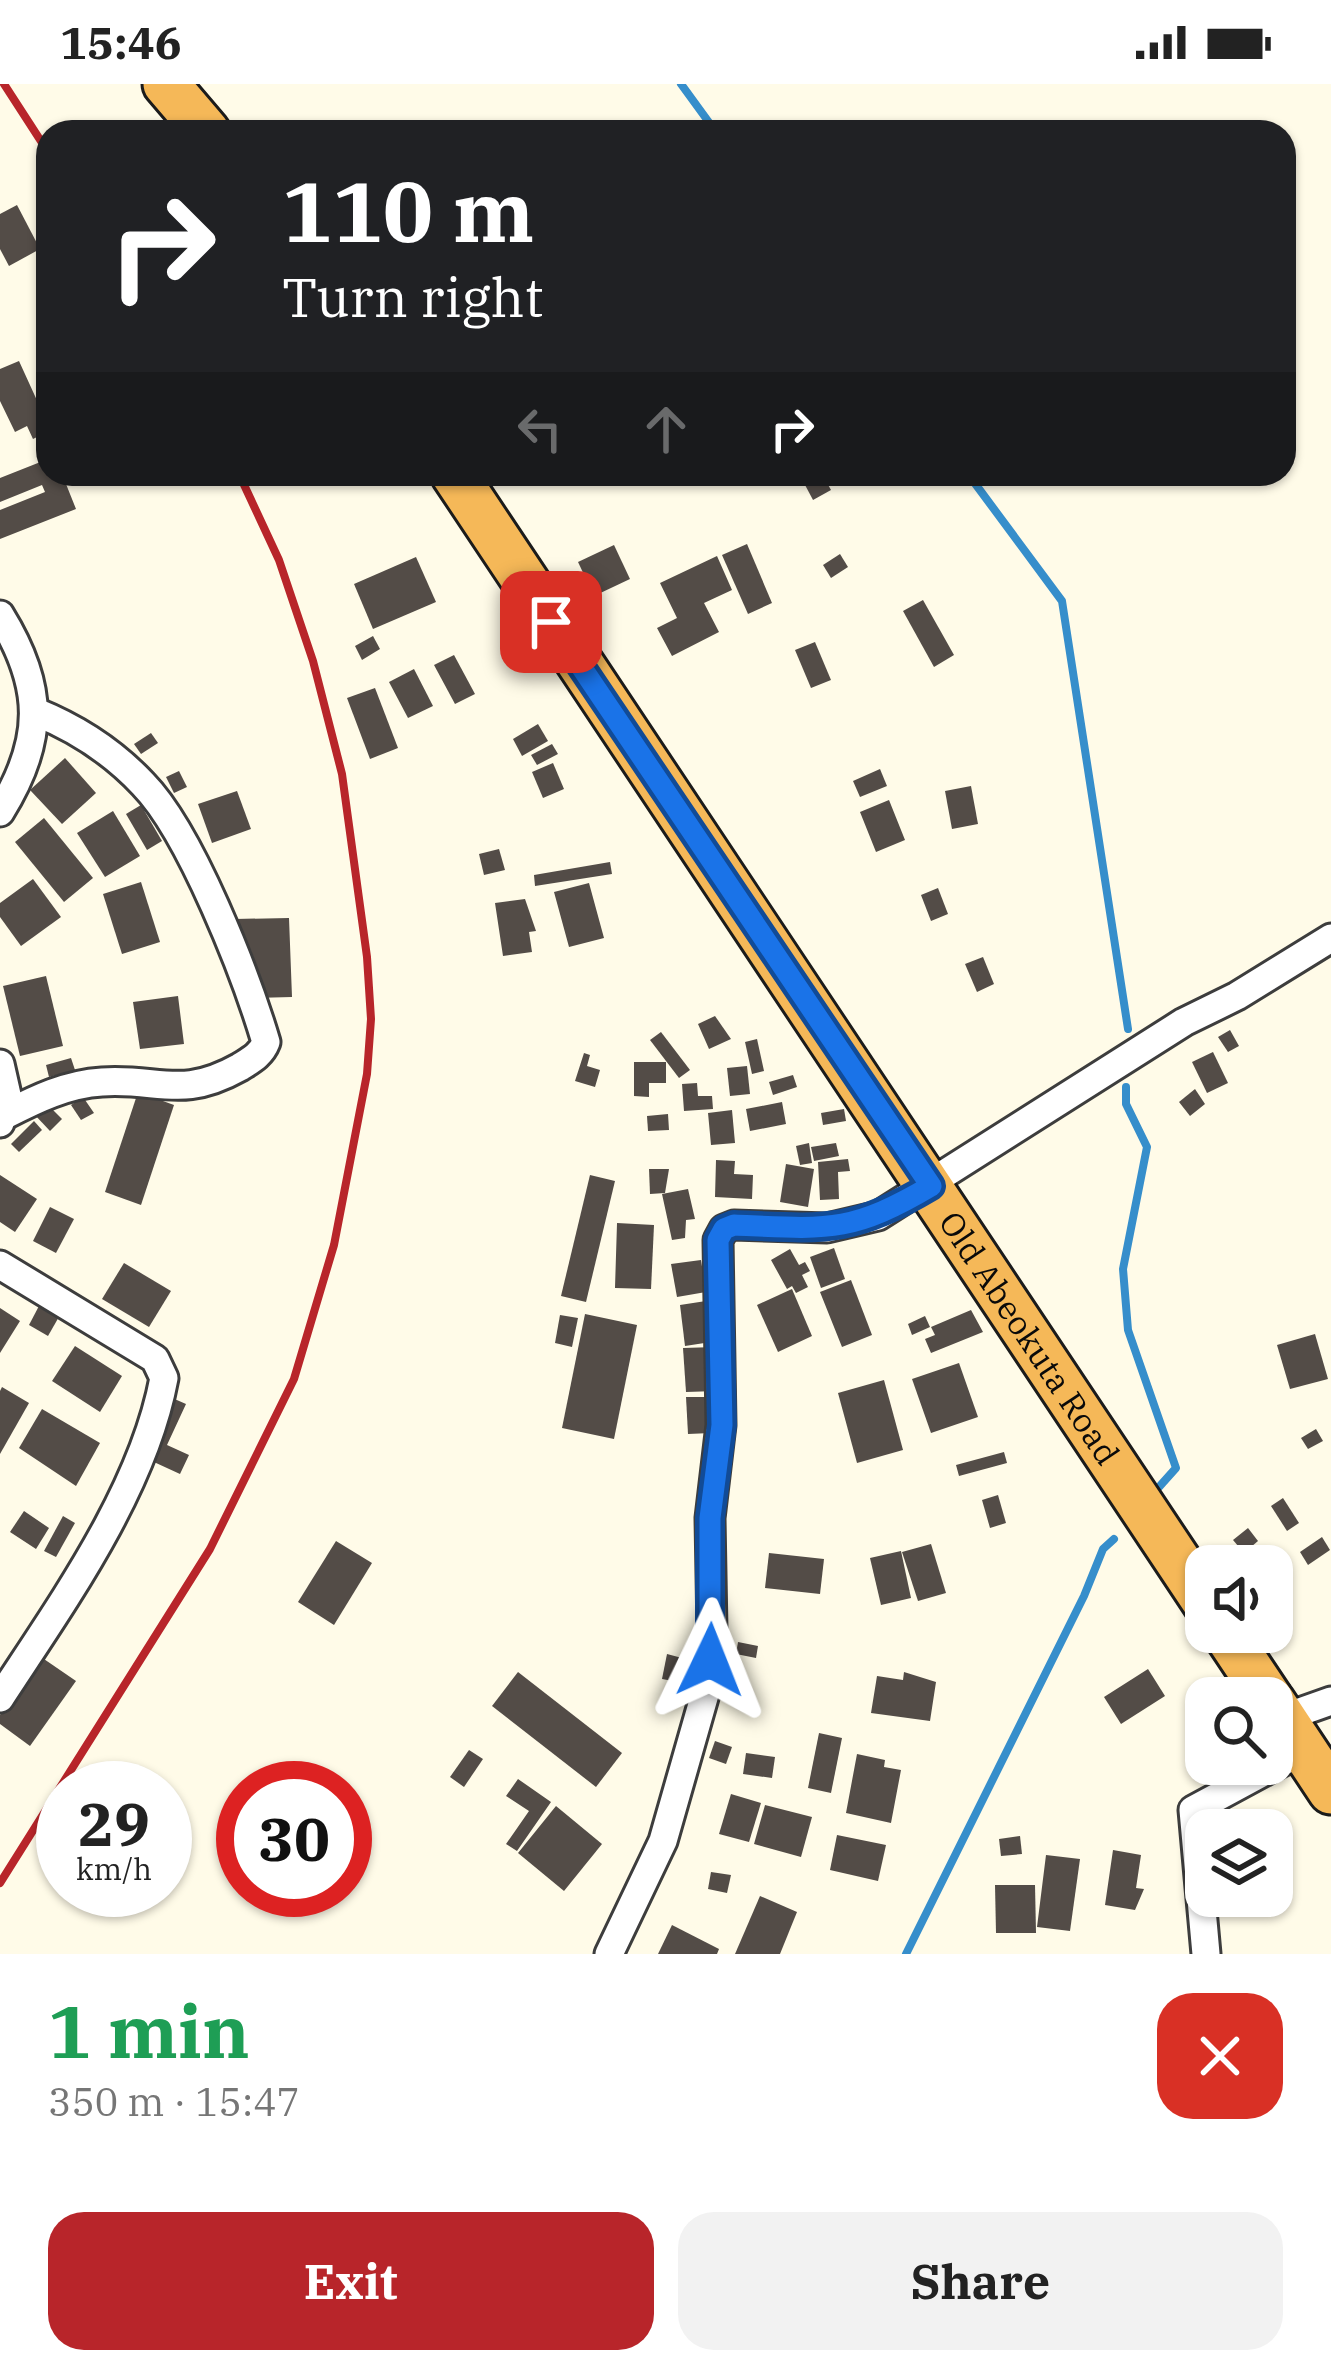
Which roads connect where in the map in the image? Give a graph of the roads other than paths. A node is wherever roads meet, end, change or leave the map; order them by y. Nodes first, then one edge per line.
1 (166, 84) edge
2 (197, 120) edge
3 (462, 486) edge
4 (0, 615) edge
5 (37, 712) junction
6 (0, 812) edge
7 (1331, 938) edge
8 (0, 1064) edge
9 (2, 1119) edge
10 (931, 1186) junction
11 (0, 1265) edge
12 (1185, 1572) edge
13 (0, 1698) edge
14 (1331, 1701) edge
15 (1293, 1713) edge
16 (1293, 1734) edge
17 (1217, 1785) edge
18 (1331, 1791) edge
19 (609, 1954) edge
20 (1206, 1954) edge

1 - 2 highway
3 - 10 highway, Old Abeokuta Road
4 - 5 street
5 - 6 street
5 - 9 street
7 - 10 street
8 - 9 street
10 - 12 highway, Old Abeokuta Road
10 - 19 street
11 - 13 street
14 - 15 street
16 - 18 highway
17 - 20 street

